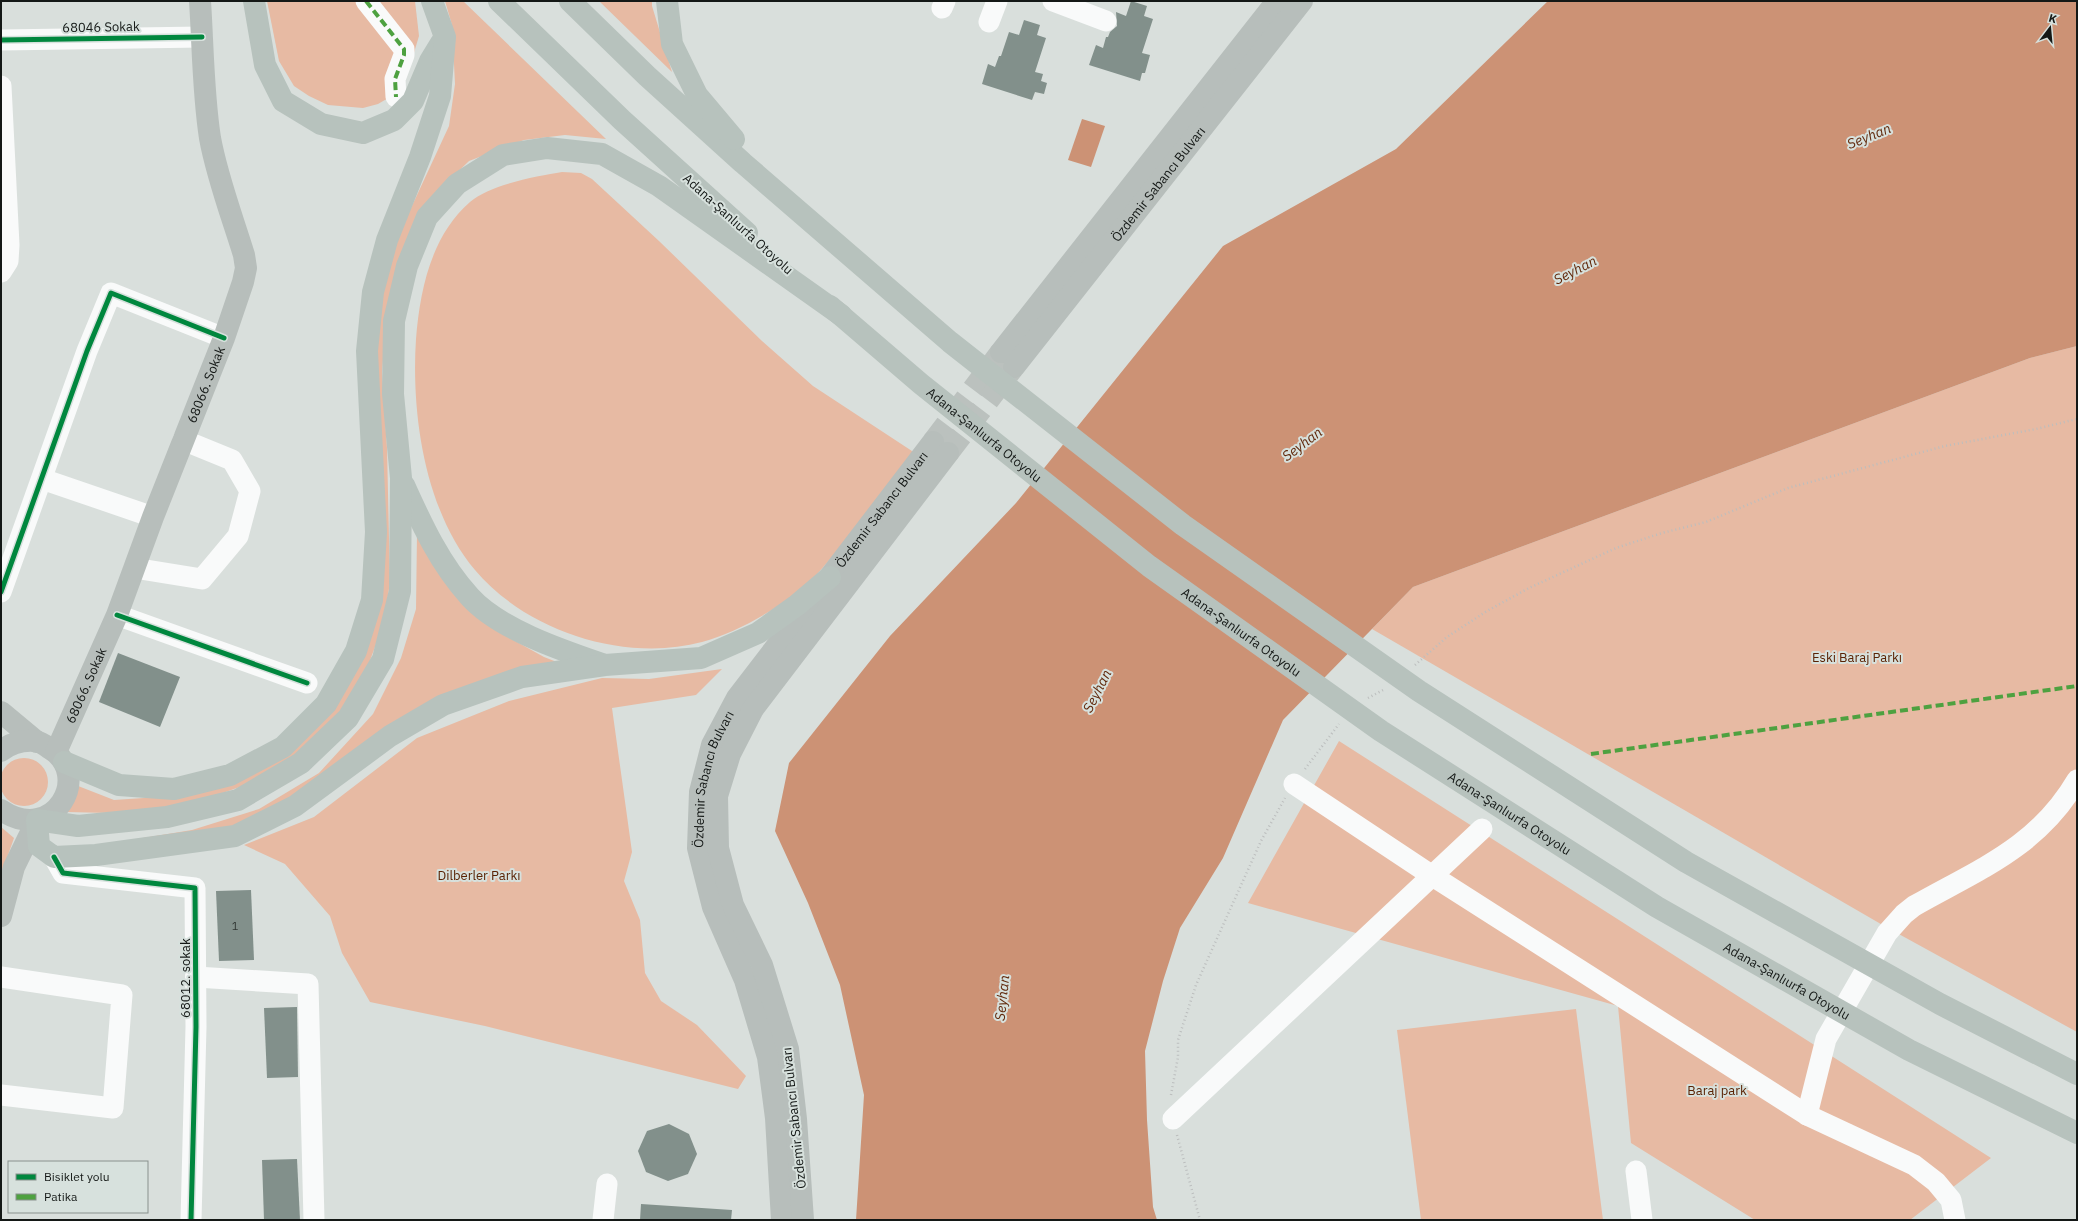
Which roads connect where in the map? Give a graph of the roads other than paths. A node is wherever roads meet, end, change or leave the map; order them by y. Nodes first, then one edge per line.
1 (200, 1) edge
2 (254, 1) edge
3 (366, 1) edge
4 (432, 1) edge
5 (499, 1) edge
6 (570, 1) edge
7 (667, 1) edge
8 (997, 1) edge
9 (1053, 1) edge
10 (1277, 1) edge
11 (1302, 1) edge
12 (1106, 21) dead end
13 (989, 22) dead end
14 (202, 37) junction
15 (445, 37) junction
16 (1, 40) edge
17 (1, 86) edge
18 (396, 97) dead end
19 (838, 246) junction
20 (1, 272) edge
21 (841, 315) junction
22 (224, 338) junction
23 (183, 440) junction
24 (402, 478) junction
25 (42, 479) junction
26 (153, 517) junction
27 (134, 568) junction
28 (830, 578) junction
29 (1, 592) edge
30 (118, 615) junction
31 (605, 665) junction
32 (306, 683) dead end
33 (1, 712) edge
34 (37, 742) junction
35 (1, 751) edge
36 (60, 757) junction
37 (2077, 780) edge
38 (1294, 784) road end
39 (1, 810) edge
40 (37, 820) junction
41 (1482, 829) dead end
42 (54, 857) junction
43 (1431, 875) junction
44 (1, 916) edge
45 (1, 977) edge
46 (196, 977) junction
47 (2077, 1074) edge
48 (1, 1095) edge
49 (1807, 1115) junction
50 (1173, 1119) road end
51 (2077, 1133) edge
52 (1636, 1171) dead end
53 (607, 1184) dead end
54 (191, 1220) edge
55 (314, 1220) edge
56 (603, 1220) edge
57 (782, 1220) edge
58 (803, 1220) edge
59 (1642, 1220) edge
60 (1955, 1220) edge

1 - 14 main road, 68066. Sokak
2 - 15 highway
3 - 18 street
4 - 15 highway
5 - 21 highway, Adana-Şanlıurfa Otoyolu
6 - 19 highway
7 - 19 highway
8 - 13 street
9 - 12 street
10 - 11 main road, Özdemir Sabancı Bulvarı
14 - 16 street, 68046 Sokak
14 - 22 main road, 68066. Sokak
15 - 36 highway
17 - 20 street
19 - 47 highway
21 - 24 highway
21 - 51 highway, Adana-Şanlıurfa Otoyolu
22 - 23 main road, 68066. Sokak
22 - 25 street
23 - 26 main road, 68066. Sokak
23 - 27 street
24 - 31 highway
24 - 40 highway
25 - 26 street
25 - 29 street
26 - 27 main road, 68066. Sokak
27 - 30 main road, 68066. Sokak
28 - 31 highway
28 - 57 main road, Özdemir Sabancı Bulvarı
28 - 58 main road, Özdemir Sabancı Bulvarı
30 - 32 street
30 - 36 main road, 68066. Sokak
31 - 42 highway
33 - 34 main road
34 - 35 main road
34 - 36 main road
36 - 40 main road
37 - 49 street
38 - 43 street
39 - 40 main road
40 - 42 highway
40 - 44 main road
41 - 43 street
42 - 46 street, 68012. sokak
43 - 49 street
43 - 50 street
45 - 48 street
46 - 54 street, 68012. sokak
46 - 55 street
49 - 60 street
52 - 59 street
53 - 56 street

